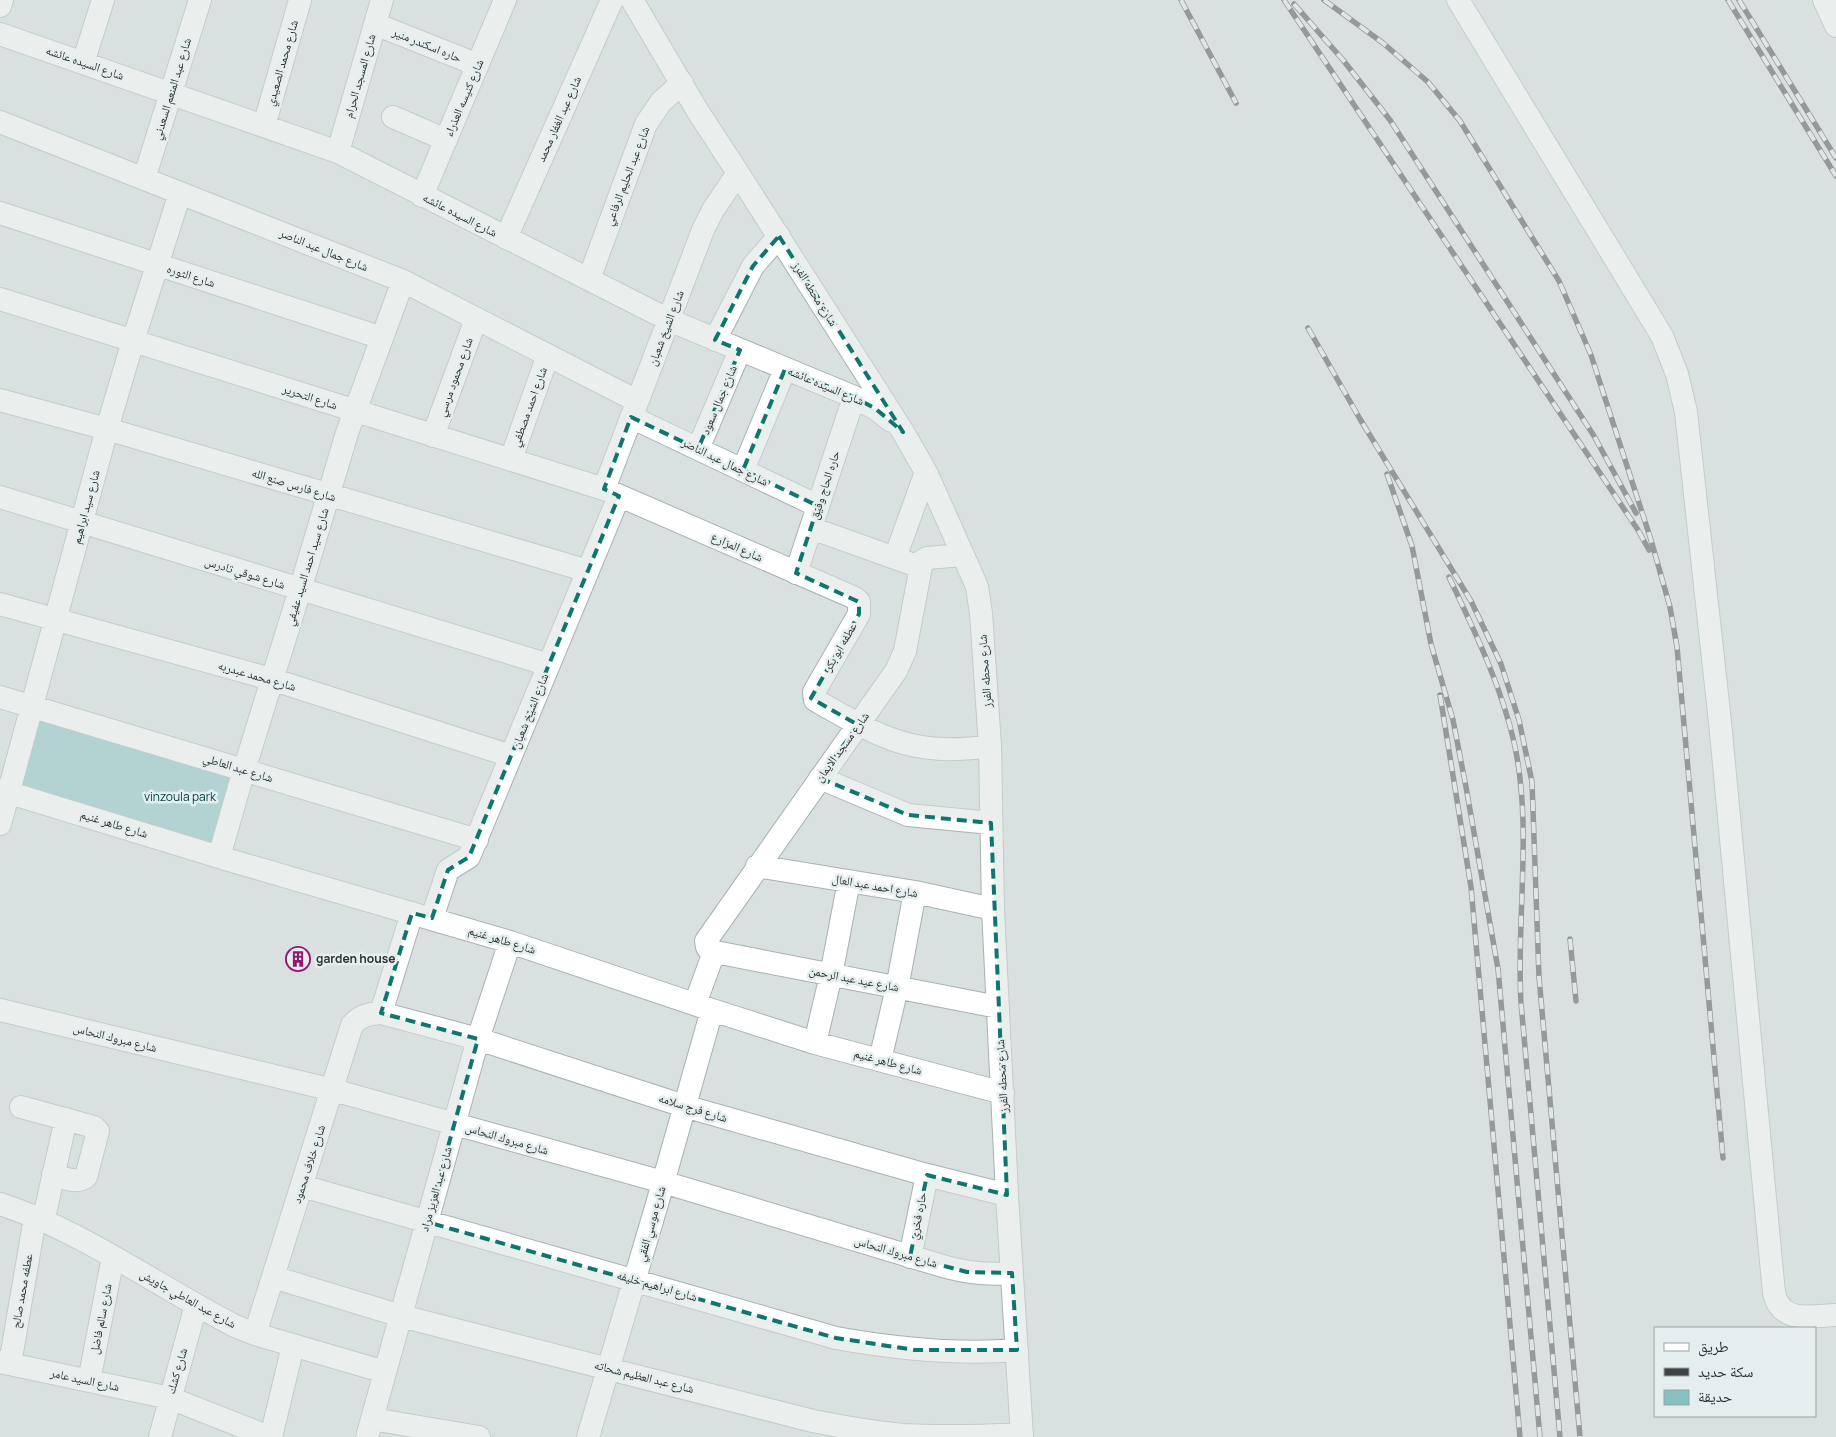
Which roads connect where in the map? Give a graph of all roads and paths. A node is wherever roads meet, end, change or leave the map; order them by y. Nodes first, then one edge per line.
1 (2, 0) edge
2 (103, 0) edge
3 (200, 0) edge
4 (300, 0) edge
5 (382, 0) edge
6 (506, 0) edge
7 (612, 0) edge
8 (632, 0) edge
9 (1458, 0) edge
10 (1824, 0) edge
11 (0, 6) edge
12 (375, 24) junction
13 (1836, 26) edge
14 (0, 34) edge
15 (83, 63) junction
16 (478, 66) junction
17 (682, 83) junction
18 (171, 93) junction
19 (394, 117) dead end
20 (0, 122) edge
21 (264, 126) junction
22 (446, 140) junction
23 (338, 152) junction
24 (738, 173) junction
25 (144, 179) junction
26 (180, 193) junction
27 (422, 196) junction
28 (0, 213) edge
29 (778, 236) junction
30 (506, 238) junction
31 (157, 265) junction
32 (588, 279) junction
33 (403, 282) junction
34 (0, 300) edge
35 (476, 319) junction
36 (669, 320) junction
37 (382, 338) junction
38 (715, 340) junction
39 (133, 341) junction
40 (740, 350) junction
41 (548, 355) junction
42 (785, 369) junction
43 (854, 396) junction
44 (0, 400) edge
45 (634, 409) junction
46 (355, 412) junction
47 (107, 429) junction
48 (903, 432) junction
49 (433, 436) junction
50 (698, 449) junction
51 (511, 460) junction
52 (743, 470) junction
53 (926, 472) junction
54 (611, 492) junction
55 (329, 495) junction
56 (0, 497) edge
57 (818, 506) junction
58 (81, 522) junction
59 (811, 528) junction
60 (963, 555) junction
61 (895, 558) junction
62 (920, 567) junction
63 (588, 571) junction
64 (796, 573) junction
65 (300, 590) junction
66 (855, 598) joint
67 (0, 604) edge
68 (55, 619) junction
69 (548, 665) junction
70 (271, 680) junction
71 (0, 698) edge
72 (31, 707) junction
73 (858, 725) junction
74 (990, 746) junction
75 (511, 756) junction
76 (244, 770) junction
77 (820, 778) junction
78 (4, 791) edge
79 (991, 823) junction
80 (0, 824) edge
81 (477, 840) junction
82 (219, 856) junction
83 (757, 866) junction
84 (849, 881) junction
85 (915, 892) junction
86 (993, 909) junction
87 (422, 916) junction
88 (510, 942) junction
89 (712, 951) junction
90 (831, 975) junction
91 (897, 988) junction
92 (998, 1006) junction
93 (703, 1007) junction
94 (0, 1010) edge
95 (382, 1013) junction
96 (478, 1039) junction
97 (815, 1043) junction
98 (880, 1060) junction
99 (333, 1090) junction
100 (1003, 1093) junction
101 (684, 1106) junction
102 (21, 1107) dead end
103 (66, 1119) junction
104 (454, 1124) junction
105 (60, 1145) junction
106 (92, 1155) junction
107 (53, 1174) junction
108 (927, 1175) junction
109 (663, 1182) junction
110 (302, 1186) junction
111 (1007, 1195) junction
112 (0, 1204) edge
113 (39, 1220) junction
114 (427, 1222) junction
115 (113, 1257) junction
116 (910, 1257) junction
117 (1012, 1273) junction
118 (273, 1277) junction
119 (634, 1280) junction
120 (196, 1305) junction
121 (1836, 1315) edge
122 (401, 1316) junction
123 (255, 1334) junction
124 (293, 1346) junction
125 (1017, 1350) junction
126 (5, 1363) edge
127 (608, 1368) junction
128 (385, 1372) junction
129 (89, 1381) junction
130 (170, 1398) junction
131 (370, 1428) edge
132 (448, 1435) edge
133 (1022, 1436) edge
134 (160, 1437) edge
135 (270, 1437) edge
136 (478, 1437) edge
137 (588, 1437) edge
138 (939, 1437) edge

1 - 11 street
2 - 15 street
3 - 18 street, شارع عبد المنعم السعدني
4 - 21 street, شارع محمد الصعيدي
5 - 12 street, شارع المسجد الحرام
6 - 16 street, شارع كنيسه العذراء
7 - 30 street, شارع عبد الغفار محمد
8 - 17 street, شارع محطه الفرز
9 - 121 street
10 - 13 street
12 - 16 street, حاره اسكندر منير
12 - 23 street, شارع المسجد الحرام
14 - 15 street, شارع السيده عائشه
15 - 18 street, شارع السيده عائشه
16 - 22 street, شارع كنيسه العذراء
17 - 24 street, شارع محطه الفرز
17 - 32 street, شارع عبد الحليم الرفاعي
18 - 21 street, شارع السيده عائشه
18 - 25 street, شارع عبد المنعم السعدني
19 - 22 street
20 - 25 street, شارع جمال عبد الناصر
21 - 23 street, شارع السيده عائشه
22 - 27 street, شارع كنيسه العذراء
23 - 27 street, شارع السيده عائشه
24 - 29 street, شارع محطه الفرز
24 - 36 street, شارع الشيخ شعبان
25 - 26 street, شارع جمال عبد الناصر
26 - 31 street, شارع سيد ابراهيم
26 - 33 street, شارع جمال عبد الناصر
27 - 30 street, شارع السيده عائشه
28 - 31 street, شارع الثوره
29 - 38 street
29 - 48 street, شارع محطه الفرز
30 - 32 street, شارع السيده عائشه
31 - 37 street, شارع الثوره
31 - 39 street, شارع سيد ابراهيم
32 - 36 street, شارع السيده عائشه
33 - 35 street, شارع جمال عبد الناصر
33 - 37 street, شارع سيد احمد السيد عفيفي
34 - 39 street, شارع التحرير
35 - 41 street, شارع جمال عبد الناصر
35 - 49 street, شارع محمود مرسي
36 - 38 street, شارع السيده عائشه
36 - 45 street, شارع الشيخ شعبان
37 - 46 street, شارع سيد احمد السيد عفيفي
38 - 40 street, شارع السيده عائشه
39 - 46 street, شارع التحرير
39 - 47 street, شارع سيد ابراهيم
40 - 42 street, شارع السيده عائشه
40 - 50 street, شارع جمال سعود
41 - 45 street, شارع جمال عبد الناصر
41 - 51 street, شارع احمد مصطفي
42 - 43 street, شارع السيده عائشه
42 - 52 street
43 - 48 street, شارع السيده عائشه
43 - 57 street, حاره الحاج وفيق
44 - 47 street, شارع فارس صنع الله
45 - 50 street, شارع جمال عبد الناصر
45 - 54 street, شارع الشيخ شعبان
46 - 49 street, شارع التحرير
46 - 55 street, شارع سيد احمد السيد عفيفي
47 - 55 street, شارع فارس صنع الله
47 - 58 street, شارع سيد ابراهيم
48 - 53 street, شارع محطه الفرز
49 - 51 street, شارع التحرير
50 - 52 street, شارع جمال عبد الناصر
51 - 54 street, شارع التحرير
52 - 57 street, شارع جمال عبد الناصر
53 - 60 street, شارع محطه الفرز
53 - 61 street
54 - 63 street, شارع الشيخ شعبان
54 - 64 street, شارع المزارع
55 - 63 street, شارع فارس صنع الله
55 - 65 street, شارع سيد احمد السيد عفيفي
56 - 58 street, شارع شوقي تادرس
57 - 59 street, حاره الحاج وفيق
58 - 65 street, شارع شوقي تادرس
58 - 68 street, شارع سيد ابراهيم
59 - 61 street
59 - 64 street, حاره الحاج وفيق
60 - 62 street
60 - 74 street, شارع محطه الفرز
61 - 62 street
62 - 73 street, شارع مسجد الايمان
63 - 69 street, شارع الشيخ شعبان
64 - 66 street, شارع المزارع
65 - 69 street, شارع شوقي تادرس
65 - 70 street, شارع سيد احمد السيد عفيفي
66 - 73 street, عطفه ابو بكر
67 - 68 street, شارع محمد عبدربه
68 - 70 street, شارع محمد عبدربه
68 - 72 street, شارع سيد ابراهيم
69 - 75 street, شارع الشيخ شعبان
70 - 75 street, شارع محمد عبدربه
70 - 76 street, شارع سيد احمد السيد عفيفي
71 - 72 street, شارع عبد العاطي
72 - 76 street, شارع عبد العاطي
72 - 78 street, شارع سيد ابراهيم
73 - 74 street
73 - 77 street, شارع مسجد الايمان
74 - 79 street, شارع محطه الفرز
75 - 81 street, شارع الشيخ شعبان
76 - 81 street, شارع عبد العاطي
76 - 82 street, شارع سيد احمد السيد عفيفي
77 - 79 street
77 - 83 street, شارع مسجد الايمان
78 - 80 street, شارع سيد ابراهيم
78 - 82 street, شارع طاهر غنيم
79 - 86 street, شارع محطه الفرز
81 - 87 street, شارع الشيخ شعبان
82 - 87 street, شارع طاهر غنيم
83 - 84 street, شارع احمد عبد العال
83 - 89 street, شارع مسجد الايمان
84 - 85 street, شارع احمد عبد العال
84 - 90 street
85 - 86 street, شارع احمد عبد العال
85 - 91 street
86 - 92 street, شارع محطه الفرز
87 - 88 street, شارع طاهر غنيم
87 - 95 street, شارع الشيخ شعبان
88 - 93 street, شارع طاهر غنيم
88 - 96 street, شارع عبد العزيز مراد
89 - 90 street, شارع عيد عبد الرحمن
89 - 93 street, شارع موسي الفقي
90 - 91 street, شارع عيد عبد الرحمن
90 - 97 street
91 - 92 street, شارع عيد عبد الرحمن
91 - 98 street
92 - 100 street, شارع محطه الفرز
93 - 97 street, شارع طاهر غنيم
93 - 101 street, شارع موسي الفقي
94 - 99 street, شارع مبروك النحاس
95 - 96 street, شارع فرج سلامه
95 - 99 street, شارع خلاف محمود
96 - 101 street, شارع فرج سلامه
96 - 104 street, شارع عبد العزيز مراد
97 - 98 street, شارع طاهر غنيم
98 - 100 street, شارع طاهر غنيم
99 - 104 street, شارع مبروك النحاس
99 - 110 street, شارع خلاف محمود
100 - 111 street, شارع محطه الفرز
101 - 108 street, شارع فرج سلامه
101 - 109 street, شارع موسي الفقي
102 - 103 street
103 - 105 street, عطفه محمد صالح
103 - 106 street
104 - 109 street, شارع مبروك النحاس
104 - 114 street, شارع عبد العزيز مراد
105 - 106 street
105 - 107 street, عطفه محمد صالح
106 - 107 street
107 - 113 street, عطفه محمد صالح
108 - 111 street, شارع فرج سلامه
108 - 116 street, حاره فخري
109 - 116 street, شارع مبروك النحاس
109 - 119 street, شارع موسي الفقي
110 - 114 street, شارع ابراهيم خليفه
110 - 118 street, شارع خلاف محمود
111 - 117 street, شارع محطه الفرز
112 - 113 street, شارع عبد العاطي جاويش
113 - 115 street, شارع عبد العاطي جاويش
113 - 126 street, عطفه محمد صالح
114 - 119 street, شارع ابراهيم خليفه
114 - 122 street, شارع عبد العزيز مراد
115 - 120 street, شارع عبد العاطي جاويش
115 - 129 street, شارع سالم فاضل
116 - 117 street, شارع مبروك النحاس
117 - 125 street, شارع محطه الفرز
118 - 122 street, شارع عبد العظيم شحاته
118 - 123 street, شارع خلاف محمود
119 - 125 street, شارع ابراهيم خليفه
119 - 127 street, شارع موسي الفقي
120 - 123 street, شارع عبد العاطي جاويش
120 - 130 street, شارع كشك
122 - 127 street, شارع عبد العظيم شحاته
122 - 128 street, شارع عبد العزيز مراد
123 - 124 street, شارع عبد العاطي جاويش
124 - 128 street, شارع عبد العاطي جاويش
124 - 135 street
125 - 133 street, شارع محطه الفرز
126 - 129 street, شارع السيد عامر
127 - 137 street, شارع موسي الفقي
127 - 138 street, شارع عبد العظيم شحاته
128 - 131 street, شارع عبد العزيز مراد
129 - 130 street, شارع السيد عامر
130 - 134 street, شارع كشك
130 - 135 street, شارع السيد عامر
131 - 132 street
132 - 136 street
133 - 138 street, شارع عبد العظيم شحاته

